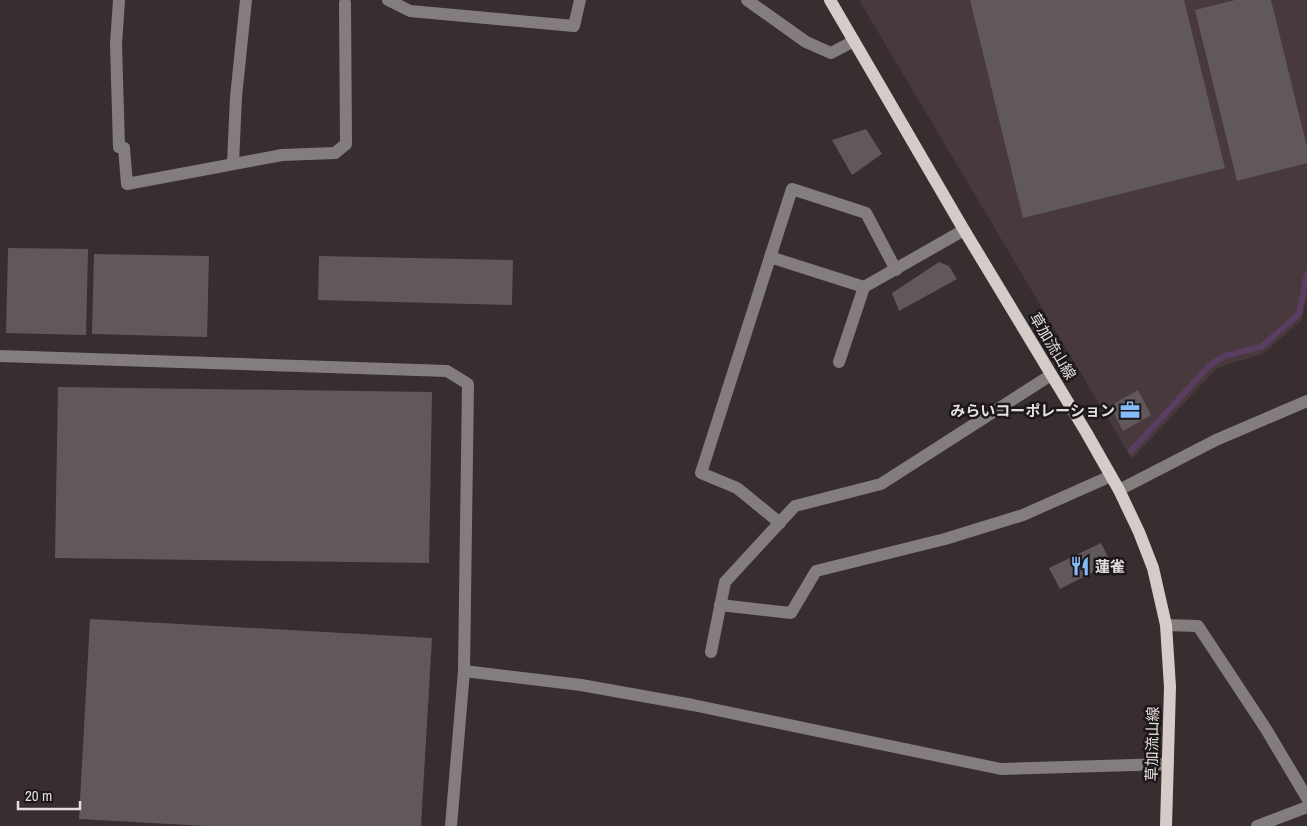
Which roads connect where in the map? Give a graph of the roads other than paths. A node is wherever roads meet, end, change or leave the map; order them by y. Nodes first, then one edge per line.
1 (119, 0) edge
2 (246, 0) edge
3 (388, 0) edge
4 (580, 0) edge
5 (747, 0) edge
6 (830, 0) edge
7 (345, 1) edge
8 (854, 41) junction
9 (233, 163) junction
10 (964, 230) junction
11 (770, 257) junction
12 (896, 270) junction
13 (864, 287) junction
14 (0, 356) edge
15 (839, 362) dead end
16 (1051, 375) junction
17 (1307, 401) edge
18 (1111, 476) junction
19 (1120, 490) junction
20 (780, 523) junction
21 (720, 605) junction
22 (1166, 625) junction
23 (711, 652) dead end
24 (464, 671) junction
25 (1168, 764) junction
26 (1307, 798) edge
27 (1307, 806) edge
28 (451, 826) edge
29 (1166, 826) edge
30 (1257, 826) edge

1 - 9 street
2 - 9 street
3 - 4 street
5 - 8 street
6 - 8 main road, 草加流山線
7 - 9 street
8 - 10 main road, 草加流山線
10 - 12 street
10 - 16 main road, 草加流山線
11 - 12 street
11 - 13 street
11 - 20 street
12 - 13 street
13 - 15 street
14 - 24 street
16 - 18 main road, 草加流山線
16 - 20 street
17 - 19 street
18 - 19 main road, 草加流山線
18 - 21 street
19 - 22 main road, 草加流山線
20 - 21 street
21 - 23 street
22 - 25 main road, 草加流山線
22 - 26 street
24 - 25 street
24 - 28 street
25 - 29 main road, 草加流山線
27 - 30 street

